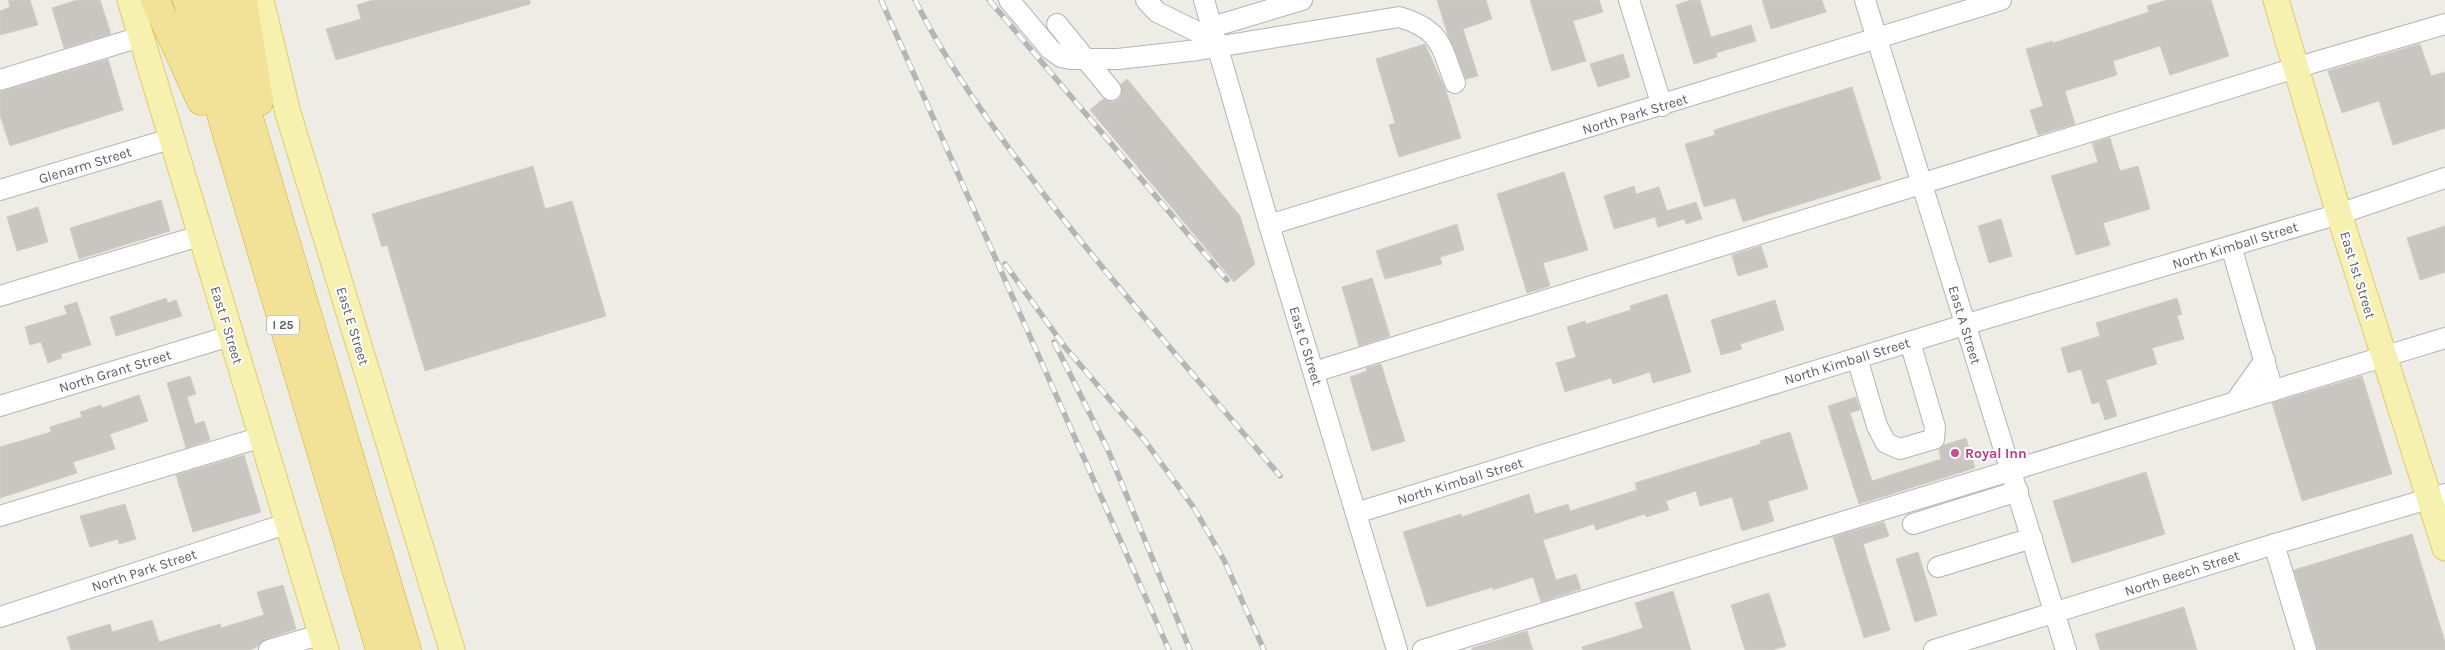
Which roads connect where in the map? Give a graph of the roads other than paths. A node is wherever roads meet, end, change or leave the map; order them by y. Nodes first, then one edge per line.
1 (130, 0) edge
2 (155, 0) edge
3 (187, 0) edge
4 (214, 0) edge
5 (243, 0) edge
6 (261, 0) edge
7 (1009, 0) edge
8 (1146, 0) edge
9 (1204, 0) edge
10 (1302, 0) edge
11 (1629, 0) edge
12 (1865, 0) edge
13 (2002, 0) edge
14 (2276, 0) edge
15 (1057, 24) dead end
16 (2445, 24) edge
17 (140, 37) junction
18 (1215, 38) junction
19 (1877, 38) junction
20 (1086, 58) junction
21 (2295, 68) junction
22 (0, 80) edge
23 (1455, 83) dead end
24 (1111, 90) dead end
25 (1662, 106) junction
26 (170, 139) junction
27 (2445, 178) edge
28 (1923, 185) junction
29 (0, 190) edge
30 (2339, 214) junction
31 (1269, 225) junction
32 (200, 236) junction
33 (2231, 246) junction
34 (287, 293) junction
35 (0, 296) edge
36 (1964, 325) junction
37 (230, 336) junction
38 (2445, 338) edge
39 (1910, 342) junction
40 (2384, 357) junction
41 (1857, 358) junction
42 (2264, 360) junction
43 (1314, 372) junction
44 (2273, 390) junction
45 (2235, 402) junction
46 (0, 406) edge
47 (262, 437) junction
48 (2012, 470) junction
49 (2018, 491) junction
50 (2438, 496) edge
51 (1356, 513) junction
52 (0, 516) edge
53 (289, 523) junction
54 (1913, 524) dead end
55 (2032, 538) junction
56 (2274, 544) junction
57 (2445, 548) edge
58 (1938, 568) dead end
59 (2056, 614) junction
60 (0, 617) edge
61 (324, 642) edge
62 (269, 650) edge
63 (380, 650) edge
64 (407, 650) edge
65 (452, 650) edge
66 (1397, 650) edge
67 (1423, 650) edge
68 (1934, 650) edge
69 (2066, 650) edge
70 (2306, 650) edge

1 - 17 main road, East F Street
2 - 34 highway
3 - 34 highway, I 25
4 - 34 highway, I 25
5 - 34 highway
6 - 65 main road, East E Street
7 - 20 street
8 - 18 street
9 - 18 street, East C Street
10 - 18 street
11 - 25 street
12 - 19 street, East A Street
13 - 19 street, North Park Street
14 - 21 main road, East 1st Street
15 - 20 street
16 - 21 street
17 - 22 street
17 - 26 main road, East F Street
18 - 20 street
18 - 23 street
18 - 31 street, East C Street
19 - 25 street, North Park Street
19 - 28 street, East A Street
20 - 24 street
21 - 28 street
21 - 30 main road, East 1st Street
25 - 31 street, North Park Street
26 - 29 street, Glenarm Street
26 - 32 main road, East F Street
27 - 30 street, North Kimball Street
28 - 36 street, East A Street
28 - 43 street
30 - 33 street, North Kimball Street
30 - 40 main road, East 1st Street
31 - 43 street, East C Street
32 - 35 street
32 - 37 main road, East F Street
33 - 36 street, North Kimball Street
33 - 42 street
34 - 63 highway, I 25
34 - 64 highway, I 25
36 - 39 street, North Kimball Street
36 - 48 street, East A Street
37 - 46 street, North Grant Street
37 - 47 main road, East F Street
38 - 40 street
39 - 41 street, North Kimball Street
39 - 41 street
40 - 44 street
40 - 50 main road, East 1st Street
41 - 51 street, North Kimball Street
42 - 44 street
42 - 45 street
43 - 51 street, East C Street
44 - 45 street
45 - 48 street
47 - 52 street
47 - 53 main road, East F Street
48 - 49 street, East A Street
48 - 67 street
49 - 54 street
49 - 55 street, East A Street
50 - 56 street, North Beech Street
50 - 57 main road, East 1st Street
51 - 66 street, East C Street
53 - 60 street, North Park Street
53 - 61 main road, East F Street
55 - 58 street
55 - 59 street, East A Street
56 - 59 street, North Beech Street
56 - 70 street
59 - 68 street, North Beech Street
59 - 69 street, East A Street
61 - 62 street

